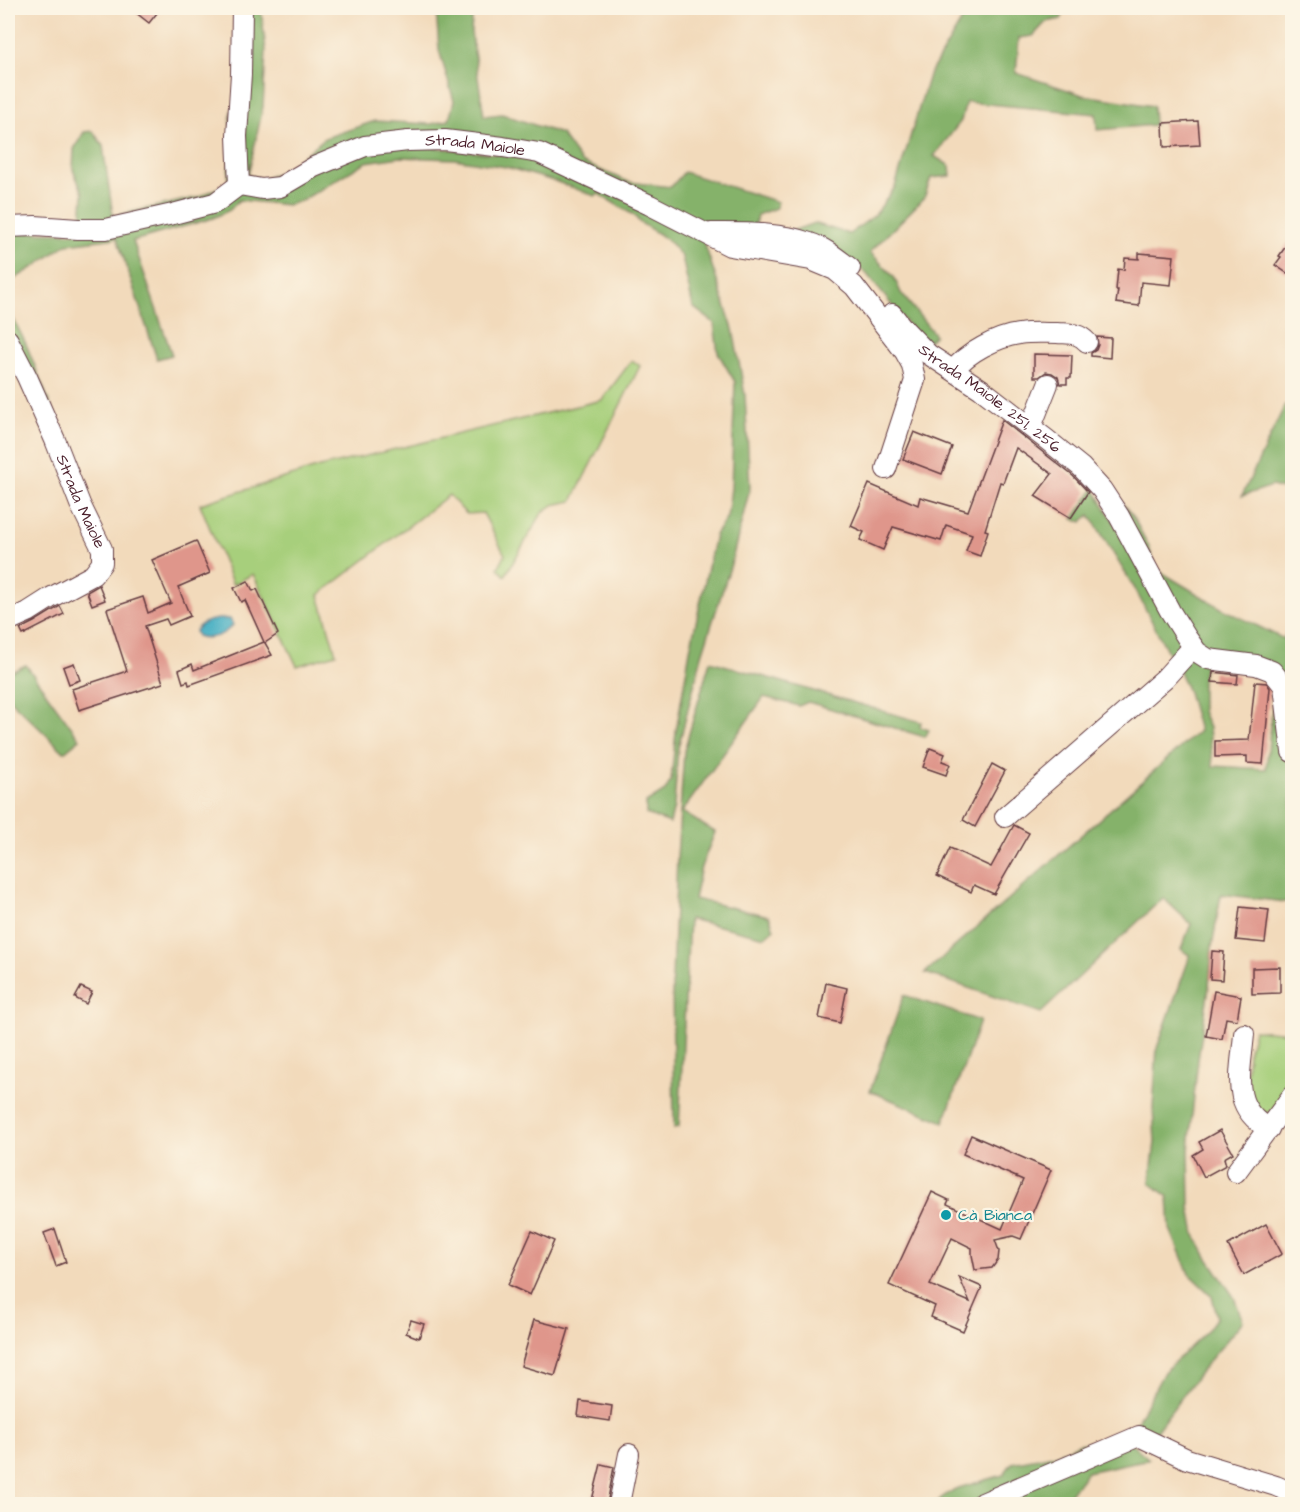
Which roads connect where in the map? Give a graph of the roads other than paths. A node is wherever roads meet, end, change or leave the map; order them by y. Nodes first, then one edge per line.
1 (242, 8) edge
2 (239, 185) junction
3 (8, 227) edge
4 (705, 232) junction
5 (8, 340) edge
6 (1087, 342) dead end
7 (954, 370) junction
8 (1048, 384) dead end
9 (1031, 427) junction
10 (886, 469) dead end
11 (8, 621) edge
12 (1201, 653) junction
13 (1293, 752) edge
14 (1005, 817) dead end
15 (1244, 1034) dead end
16 (1293, 1096) edge
17 (1269, 1129) junction
18 (1236, 1172) dead end
19 (629, 1455) dead end
20 (1293, 1493) edge
21 (619, 1504) edge
22 (980, 1504) edge

1 - 2 street
2 - 3 street
2 - 4 street, Strada Maiole
4 - 7 street, Strada Maiole, 251, 256
4 - 10 street, Strada Maiole
5 - 11 street, Strada Maiole
6 - 7 street
7 - 9 street, Strada Maiole, 251, 256
8 - 9 street
9 - 12 street, Strada Maiole, 251, 256
12 - 13 street
12 - 14 street
15 - 17 street
16 - 17 street
17 - 18 street
19 - 21 street
20 - 22 street

